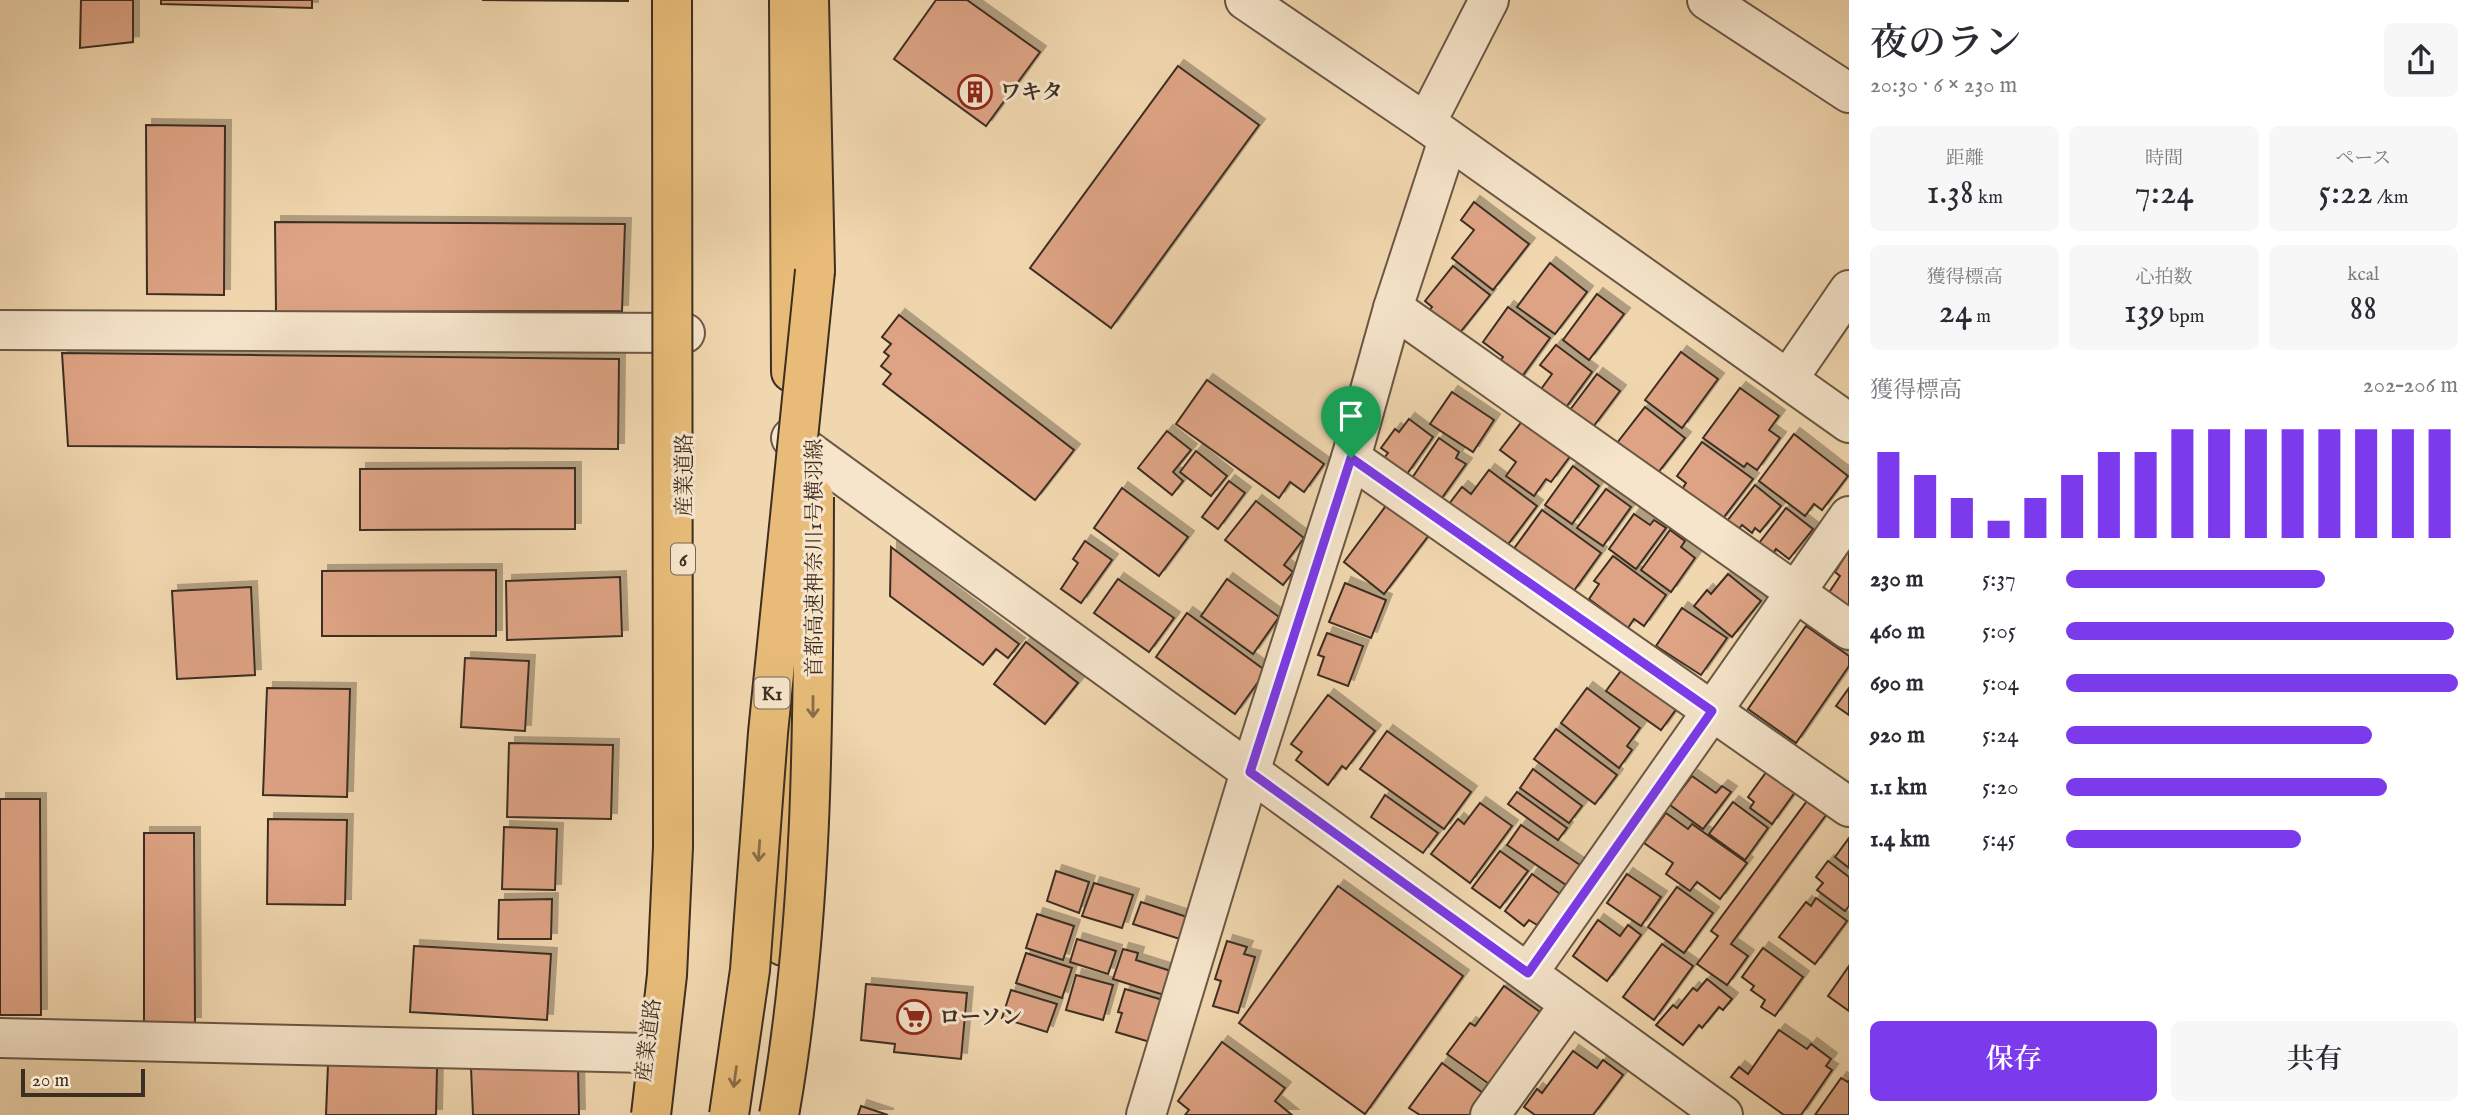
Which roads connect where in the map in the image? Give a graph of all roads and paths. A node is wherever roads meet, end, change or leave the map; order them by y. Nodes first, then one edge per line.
1 (672, 0) edge
2 (688, 0) edge
3 (789, 0) edge
4 (809, 0) edge
5 (1245, 0) edge
6 (1489, 0) edge
7 (1719, 3) edge
8 (1849, 93) edge
9 (1437, 132) junction
10 (815, 271) junction
11 (1849, 289) edge
12 (1393, 308) junction
13 (0, 330) edge
14 (685, 333) junction
15 (1787, 379) junction
16 (1849, 423) edge
17 (791, 438) junction
18 (1351, 458) junction
19 (1849, 516) edge
20 (1795, 593) junction
21 (1849, 630) edge
22 (1712, 711) junction
23 (1250, 772) junction
24 (1849, 807) edge
25 (1528, 973) junction
26 (667, 975) junction
27 (1570, 1004) junction
28 (0, 1038) edge
29 (647, 1053) junction
30 (637, 1115) edge
31 (651, 1115) edge
32 (658, 1115) edge
33 (729, 1115) edge
34 (765, 1115) edge
35 (779, 1115) edge
36 (1146, 1115) edge
37 (1490, 1115) edge
38 (1723, 1115) edge

1 - 26 main road, bridge
2 - 14 main road, 産業道路 / 6
3 - 17 main road
4 - 10 main road, 首都高速神奈川1号横羽線 / K1
5 - 9 street
6 - 9 street
7 - 8 street
9 - 12 street
9 - 15 street
10 -> 33 main road, K1, bridge
10 -> 35 main road, 首都高速神奈川1号横羽線 / K1, bridge
11 - 15 street
12 - 18 street
12 - 20 street
13 - 14 street
14 - 29 main road, 産業道路 / 6
15 - 16 street
17 - 23 street
17 - 34 main road
18 - 22 street
18 - 23 street
19 - 20 street
20 - 21 street
20 - 22 street
22 - 24 street
22 - 25 street
23 - 25 street
23 - 36 street
25 - 27 street
26 - 31 main road, bridge
26 - 32 main road, bridge
27 - 37 street
27 - 38 street
28 - 29 street
29 - 30 main road, 産業道路 / 6

